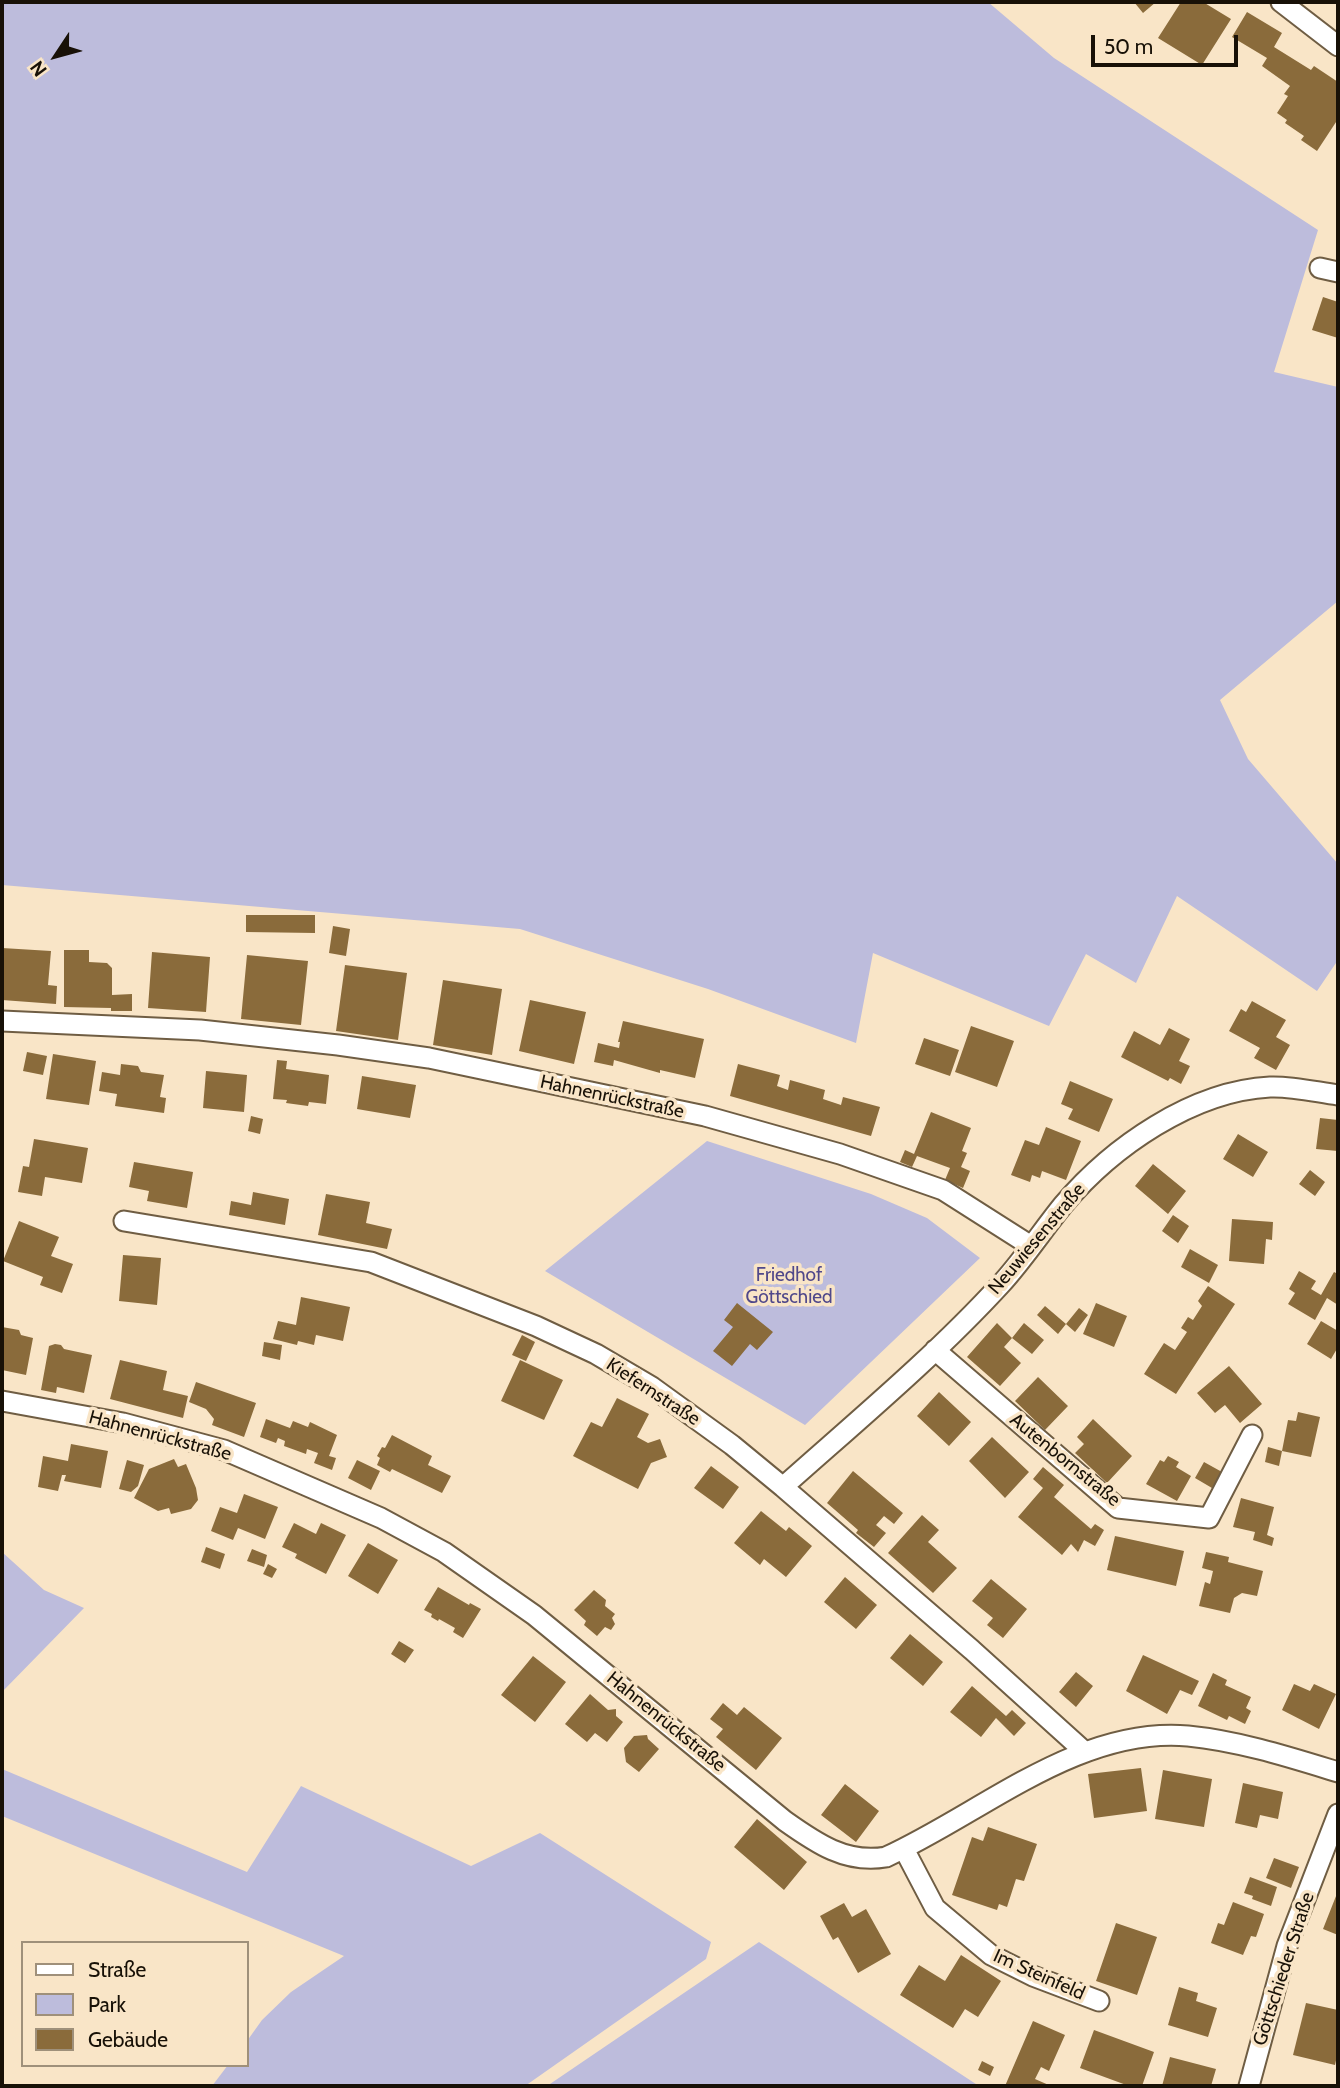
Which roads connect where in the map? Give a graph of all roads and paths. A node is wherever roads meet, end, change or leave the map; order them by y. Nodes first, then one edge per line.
1 (1281, 2) edge
2 (1338, 46) edge
3 (2, 1021) edge
4 (1338, 1095) edge
5 (124, 1221) dead end
6 (1031, 1246) junction
7 (934, 1350) junction
8 (2, 1401) edge
9 (1252, 1435) dead end
10 (783, 1487) junction
11 (1085, 1752) junction
12 (1338, 1772) edge
13 (1338, 1814) edge
14 (904, 1849) junction
15 (1099, 2001) dead end
16 (1249, 2086) edge

1 - 2 street
3 - 6 street, Hahnenrückstraße
4 - 6 street, Neuwiesenstraße
5 - 10 street, Kiefernstraße
6 - 7 street, Neuwiesenstraße
7 - 9 street, Autenbornstraße
7 - 10 street, Neuwiesenstraße
8 - 14 street, Hahnenrückstraße
10 - 11 street, Kiefernstraße
11 - 12 street, Hahnenrückstraße
11 - 14 street, Hahnenrückstraße
13 - 16 street, Göttschieder Straße
14 - 15 street, Im Steinfeld

